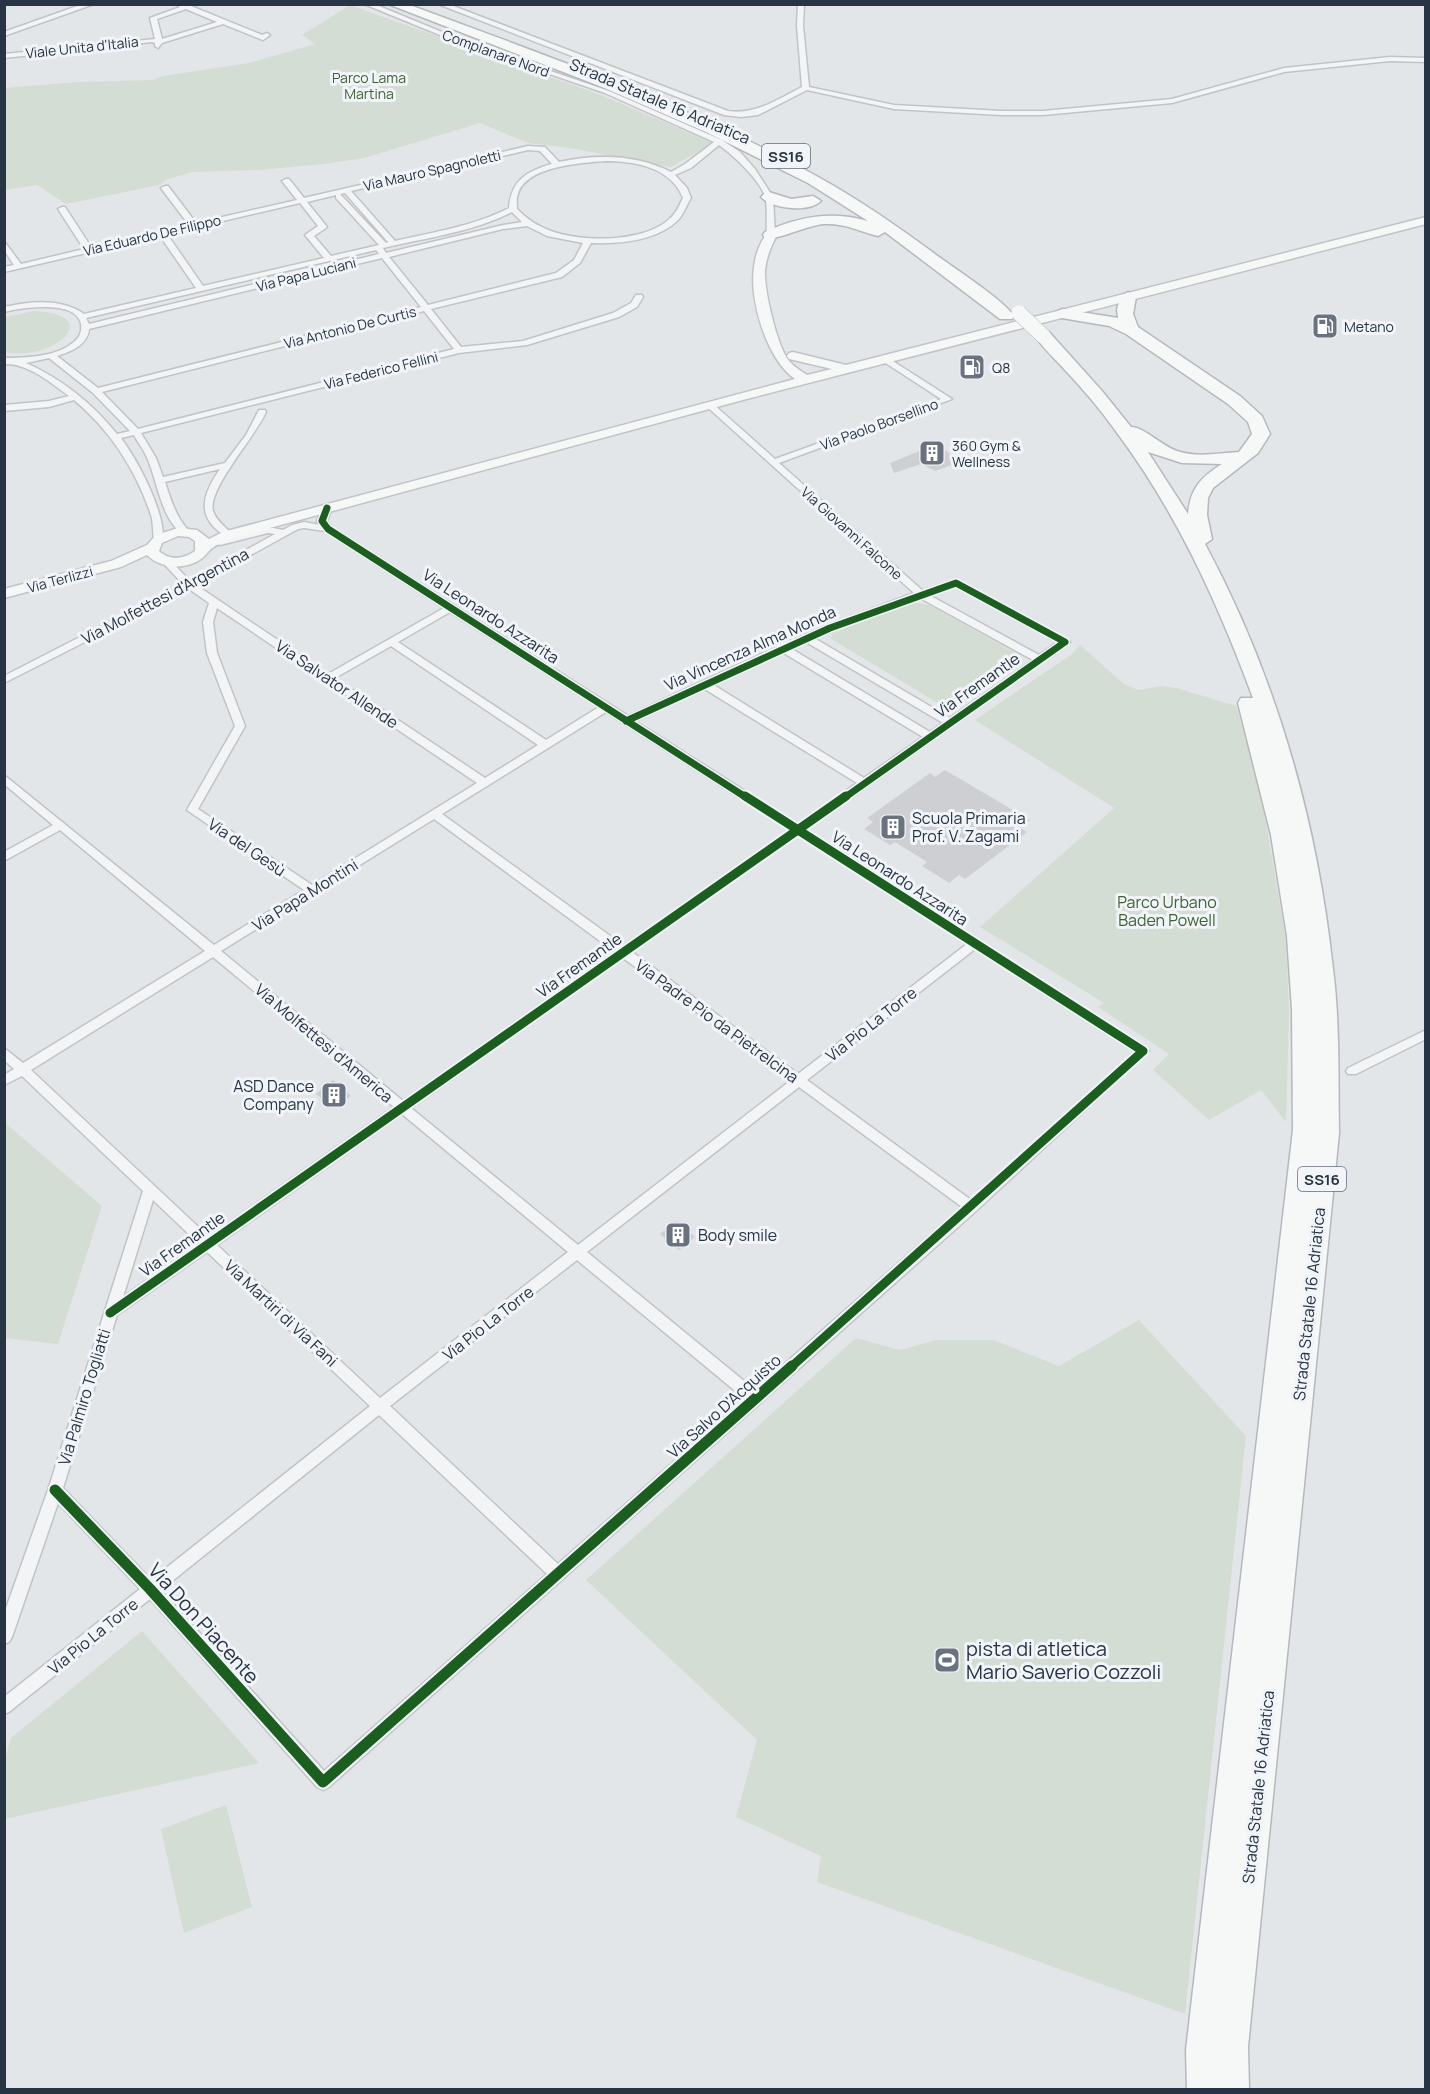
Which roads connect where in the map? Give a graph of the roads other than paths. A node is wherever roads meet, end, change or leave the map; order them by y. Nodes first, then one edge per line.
1 (91, 4) edge
2 (367, 4) edge
3 (394, 4) edge
4 (410, 4) edge
5 (441, 4) edge
6 (801, 4) edge
7 (183, 6) edge
8 (224, 22) junction
9 (4, 34) edge
10 (267, 35) dead end
11 (159, 44) junction
12 (4, 56) edge
13 (1425, 60) edge
14 (4, 62) edge
15 (806, 88) junction
16 (719, 142) junction
17 (769, 156) junction
18 (557, 165) junction
19 (670, 175) junction
20 (286, 182) dead end
21 (165, 188) dead end
22 (346, 190) junction
23 (336, 192) junction
24 (769, 197) junction
25 (301, 201) junction
26 (813, 201) junction
27 (62, 209) dead end
28 (513, 209) junction
29 (1425, 220) edge
30 (526, 224) junction
31 (194, 225) junction
32 (162, 232) junction
33 (771, 235) junction
34 (588, 241) junction
35 (4, 243) edge
36 (394, 244) junction
37 (89, 250) junction
38 (382, 250) junction
39 (329, 259) junction
40 (19, 266) junction
41 (947, 269) junction
42 (4, 270) edge
43 (227, 283) junction
44 (201, 289) junction
45 (232, 292) junction
46 (639, 297) dead end
47 (1128, 297) junction
48 (1098, 305) junction
49 (426, 308) junction
50 (6, 309) edge
51 (1062, 314) junction
52 (1013, 315) junction
53 (82, 317) junction
54 (1123, 323) junction
55 (86, 327) junction
56 (1037, 337) junction
57 (459, 350) junction
58 (51, 356) junction
59 (787, 357) junction
60 (885, 360) junction
61 (4, 361) edge
62 (18, 362) junction
63 (851, 369) junction
64 (806, 380) junction
65 (1087, 385) junction
66 (96, 391) junction
67 (757, 392) junction
68 (76, 398) junction
69 (709, 405) junction
70 (4, 408) edge
71 (262, 412) dead end
72 (136, 432) junction
73 (116, 437) junction
74 (1243, 456) junction
75 (774, 462) junction
76 (228, 465) junction
77 (161, 480) junction
78 (327, 508) junction
79 (328, 529) junction
80 (284, 532) junction
81 (228, 535) junction
82 (199, 540) junction
83 (155, 544) junction
84 (193, 558) junction
85 (164, 562) junction
86 (116, 564) junction
87 (189, 585) junction
88 (1219, 586) junction
89 (4, 594) edge
90 (921, 594) junction
91 (214, 602) junction
92 (450, 608) junction
93 (805, 637) junction
94 (391, 642) junction
95 (1065, 642) joint
96 (781, 647) junction
97 (1040, 660) junction
98 (328, 678) junction
99 (4, 680) edge
100 (704, 684) junction
101 (605, 708) junction
102 (626, 721) junction
103 (950, 723) junction
104 (930, 737) junction
105 (546, 745) junction
106 (4, 778) edge
107 (485, 783) junction
108 (864, 783) junction
109 (435, 814) junction
110 (61, 825) junction
111 (797, 830) junction
112 (4, 857) edge
113 (312, 890) junction
114 (975, 943) junction
115 (214, 951) junction
116 (623, 952) junction
117 (1425, 1034) edge
118 (1143, 1051) joint
119 (4, 1052) edge
120 (23, 1070) junction
121 (1352, 1071) dead end
122 (798, 1081) junction
123 (4, 1082) edge
124 (403, 1107) junction
125 (150, 1190) junction
126 (971, 1207) junction
127 (208, 1244) junction
128 (578, 1252) junction
129 (110, 1313) junction
130 (755, 1398) junction
131 (380, 1406) junction
132 (55, 1490) junction
133 (558, 1574) junction
134 (150, 1589) junction
135 (4, 1637) edge
136 (4, 1707) edge
137 (323, 1782) joint
138 (1204, 2090) edge
139 (1232, 2090) edge

1 - 9 street
2 - 16 street, Complanare Nord
3 - 17 highway, Strada Statale 16 Adriatica / SS16
4 - 52 highway, Strada Statale 16 Adriatica / SS16
5 - 15 street
6 - 15 street
7 - 8 street
7 - 11 street
8 - 10 street
8 - 11 street
11 - 12 street, Viale Unita d'Italia
11 - 14 street, Viale Unita d'Italia
13 - 15 street
16 - 19 street
16 - 24 street, Complanare Nord
17 - 26 highway
17 - 41 highway, Strada Statale 16 Adriatica / SS16
18 - 19 street
18 - 22 street, Via Mauro Spagnoletti
18 - 28 street
19 - 34 street
20 - 25 street
21 - 31 street
22 - 23 street, Via Mauro Spagnoletti
22 - 36 street
23 - 25 street, Via Mauro Spagnoletti
23 - 38 street
24 - 26 highway
24 - 33 street
25 - 31 street, Via Eduardo De Filippo
25 - 39 street
26 - 33 highway
27 - 37 street
28 - 30 street
28 - 36 street, Via Papa Luciani
29 - 47 main road
30 - 34 street
30 - 38 street, Via Papa Luciani
31 - 32 street, Via Eduardo De Filippo
32 - 37 street, Via Eduardo De Filippo
32 - 44 street
33 - 41 highway
33 - 59 main road
34 - 49 street, Via Antonio De Curtis
35 - 40 street
36 - 38 street, Via Papa Luciani
37 - 40 street, Via Eduardo De Filippo
38 - 39 street, Via Papa Luciani
38 - 45 street, Via Papa Luciani
38 - 49 street
39 - 43 street, Via Papa Luciani
40 - 42 street, Via Eduardo De Filippo
41 - 52 highway, Strada Statale 16 Adriatica / SS16
43 - 44 street, Via Papa Luciani
43 - 45 street
44 - 53 street, Via Papa Luciani
45 - 55 street, Via Papa Luciani
46 - 57 street, Via Federico Fellini
47 - 48 main road
47 - 54 highway
48 - 51 main road
48 - 54 highway
49 - 57 street
49 - 66 street, Via Antonio De Curtis
50 - 53 street
51 - 54 highway
51 - 60 main road
52 - 56 highway, Strada Statale 16 Adriatica / SS16
53 - 55 street
54 - 74 highway
55 - 58 street
56 - 65 highway, Strada Statale 16 Adriatica / SS16
56 - 138 highway, Strada Statale 16 Adriatica / SS16
57 - 72 street, Via Federico Fellini
58 - 62 street
58 - 66 street
59 - 63 main road
59 - 64 main road
59 - 67 main road
60 - 63 main road
60 - 75 street, Via Paolo Borsellino
61 - 62 street
62 - 68 street
63 - 64 main road
64 - 67 main road
65 - 74 highway
65 - 88 highway, Strada Statale 16 Adriatica / SS16
66 - 72 street
67 - 69 main road
68 - 70 street
68 - 73 street
69 - 75 street, Via Giovanni Falcone
69 - 78 main road
71 - 76 street
72 - 73 street, Via Federico Fellini
72 - 77 street
73 - 83 street
74 - 88 highway
75 - 90 street, Via Giovanni Falcone
76 - 77 street
76 - 81 street
77 - 82 street
78 - 79 street
78 - 81 main road
79 - 80 street, Via Molfettesi d'Argentina
79 - 92 street, Via Leonardo Azzarita
80 - 82 street
80 - 87 street, Via Molfettesi d'Argentina
81 - 82 main road
82 - 83 main road, Via Terlizzi
82 - 84 main road
83 - 85 main road
83 - 86 main road, Via Terlizzi
84 - 85 main road, Via Terlizzi
84 - 87 street
85 - 86 main road, Via Terlizzi
85 - 87 street, Via Salvator Allende
86 - 89 main road, Via Terlizzi
87 - 91 street, Via Salvator Allende
87 - 99 street, Via Molfettesi d'Argentina
88 - 139 highway, Strada Statale 16 Adriatica / SS16
90 - 93 street, Via Vincenza Alma Monda
90 - 95 street, Via Vincenza Alma Monda
90 - 97 street, Via Giovanni Falcone
91 - 98 street, Via Salvator Allende
91 - 113 street, Via del Gesù
92 - 94 street
92 - 101 street, Via Leonardo Azzarita
93 - 96 street, Via Vincenza Alma Monda
93 - 103 street
94 - 98 street
94 - 105 street
95 - 97 street, Via Fremantle
96 - 100 street, Via Vincenza Alma Monda
96 - 104 street
97 - 103 street, Via Fremantle
98 - 107 street, Via Salvator Allende
100 - 102 street, Via Vincenza Alma Monda
100 - 108 street
101 - 102 street, Via Leonardo Azzarita
101 - 105 street, Via Papa Montini
102 - 111 street, Via Leonardo Azzarita
103 - 104 street, Via Fremantle
104 - 108 street, Via Fremantle
105 - 107 street, Via Papa Montini
106 - 110 street, Via Molfettesi d'America
107 - 109 street, Via Papa Montini
108 - 111 street, Via Fremantle
109 - 113 street, Via Papa Montini
109 - 116 street, Via Padre Pio da Pietrelcina
110 - 112 street
110 - 115 street, Via Molfettesi d'America
111 - 114 street, Via Leonardo Azzarita
111 - 116 street, Via Fremantle
113 - 115 street, Via Papa Montini
114 - 118 street, Via Leonardo Azzarita
114 - 122 street, Via Pio La Torre
115 - 120 street, Via Papa Montini
115 - 124 street, Via Molfettesi d'America
116 - 122 street, Via Padre Pio da Pietrelcina
116 - 124 street, Via Fremantle
117 - 121 street
118 - 126 street, Via Salvo D'Acquisto
119 - 120 street, Via Martiri di Via Fani
120 - 123 street, Via Papa Montini
120 - 125 street, Via Martiri di Via Fani
122 - 126 street, Via Padre Pio da Pietrelcina
122 - 128 street, Via Pio La Torre
124 - 127 street, Via Fremantle
124 - 128 street, Via Molfettesi d'America
125 - 127 street, Via Martiri di Via Fani
125 - 129 street, Via Palmiro Togliatti
126 - 130 street, Via Salvo D'Acquisto
127 - 129 street, Via Fremantle
127 - 131 street, Via Martiri di Via Fani
128 - 130 street, Via Molfettesi d'America
128 - 131 street, Via Pio La Torre
129 - 132 street, Via Palmiro Togliatti
130 - 133 street, Via Salvo D'Acquisto
131 - 133 street, Via Martiri di Via Fani
131 - 134 street, Via Pio La Torre
132 - 134 street, Via Don Piacente
132 - 135 street, Via Palmiro Togliatti
133 - 137 street, Via Salvo D'Acquisto
134 - 136 street, Via Pio La Torre
134 - 137 street, Via Don Piacente

